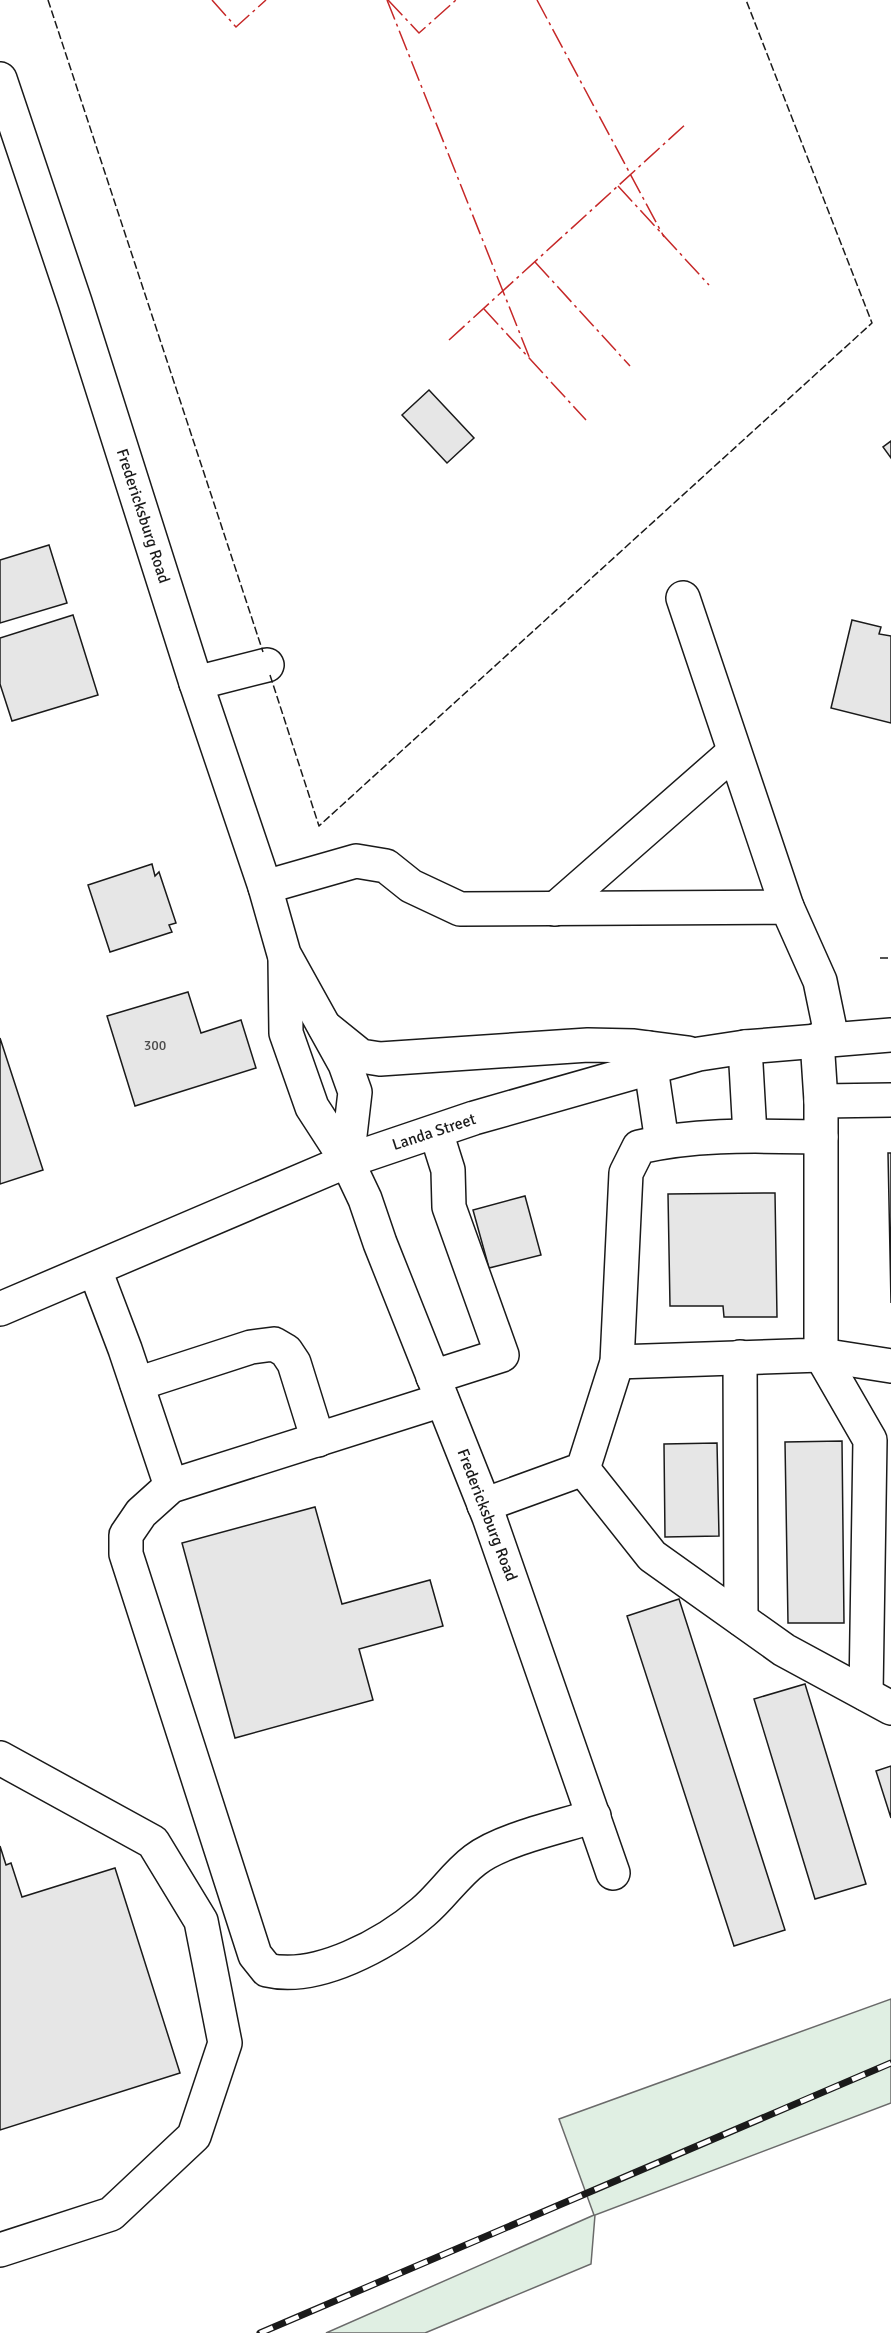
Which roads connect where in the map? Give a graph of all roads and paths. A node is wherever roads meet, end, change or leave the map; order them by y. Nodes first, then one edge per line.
1 (0, 79) edge
2 (683, 598) dead end
3 (267, 665) dead end
4 (196, 683) junction
5 (734, 752) junction
6 (265, 887) junction
7 (787, 907) junction
8 (555, 909) junction
9 (284, 954) junction
10 (325, 1027) junction
11 (891, 1035) edge
12 (825, 1039) junction
13 (745, 1047) junction
14 (649, 1059) junction
15 (891, 1100) edge
16 (821, 1101) junction
17 (436, 1132) junction
18 (750, 1136) junction
19 (821, 1137) junction
20 (662, 1142) junction
21 (348, 1161) junction
22 (95, 1270) junction
23 (0, 1309) edge
24 (821, 1355) junction
25 (740, 1357) junction
26 (617, 1362) junction
27 (891, 1366) edge
28 (137, 1384) junction
29 (437, 1388) junction
30 (318, 1440) junction
31 (583, 1469) junction
32 (171, 1486) junction
33 (484, 1505) junction
34 (741, 1619) junction
35 (878, 1701) edge
36 (0, 1758) edge
37 (594, 1816) junction
38 (614, 1873) dead end
39 (0, 2250) edge

1 - 4 street, Fredericksburg Road
2 - 5 street
3 - 4 street
4 - 6 street, Fredericksburg Road
5 - 7 street
5 - 8 street
6 - 8 street
6 - 9 street, Fredericksburg Road
7 - 8 street
7 - 12 street
9 - 10 street, Fredericksburg Road
9 - 21 street, Fredericksburg Road
10 - 14 street
10 - 21 street, Fredericksburg Road
11 - 12 street
12 - 13 street
12 - 16 street
13 - 14 street
13 - 18 street
14 - 17 street, Landa Street
14 - 20 street
15 - 16 street
16 - 19 street
17 - 21 street, Landa Street
17 - 29 street
18 - 19 street
18 - 20 street
19 - 24 street
20 - 26 street
21 - 22 street, Landa Street
21 - 29 street, Fredericksburg Road
22 - 23 street, Landa Street
22 - 28 street
24 - 25 street
24 - 27 street
24 - 35 street
25 - 26 street
25 - 34 street
26 - 31 street
28 - 30 street
28 - 32 street
29 - 30 street
29 - 33 street, Fredericksburg Road
30 - 32 street
31 - 33 street
31 - 34 street
32 - 37 street
33 - 37 street, Fredericksburg Road
34 - 35 street
36 - 39 street
37 - 38 street, Fredericksburg Road

